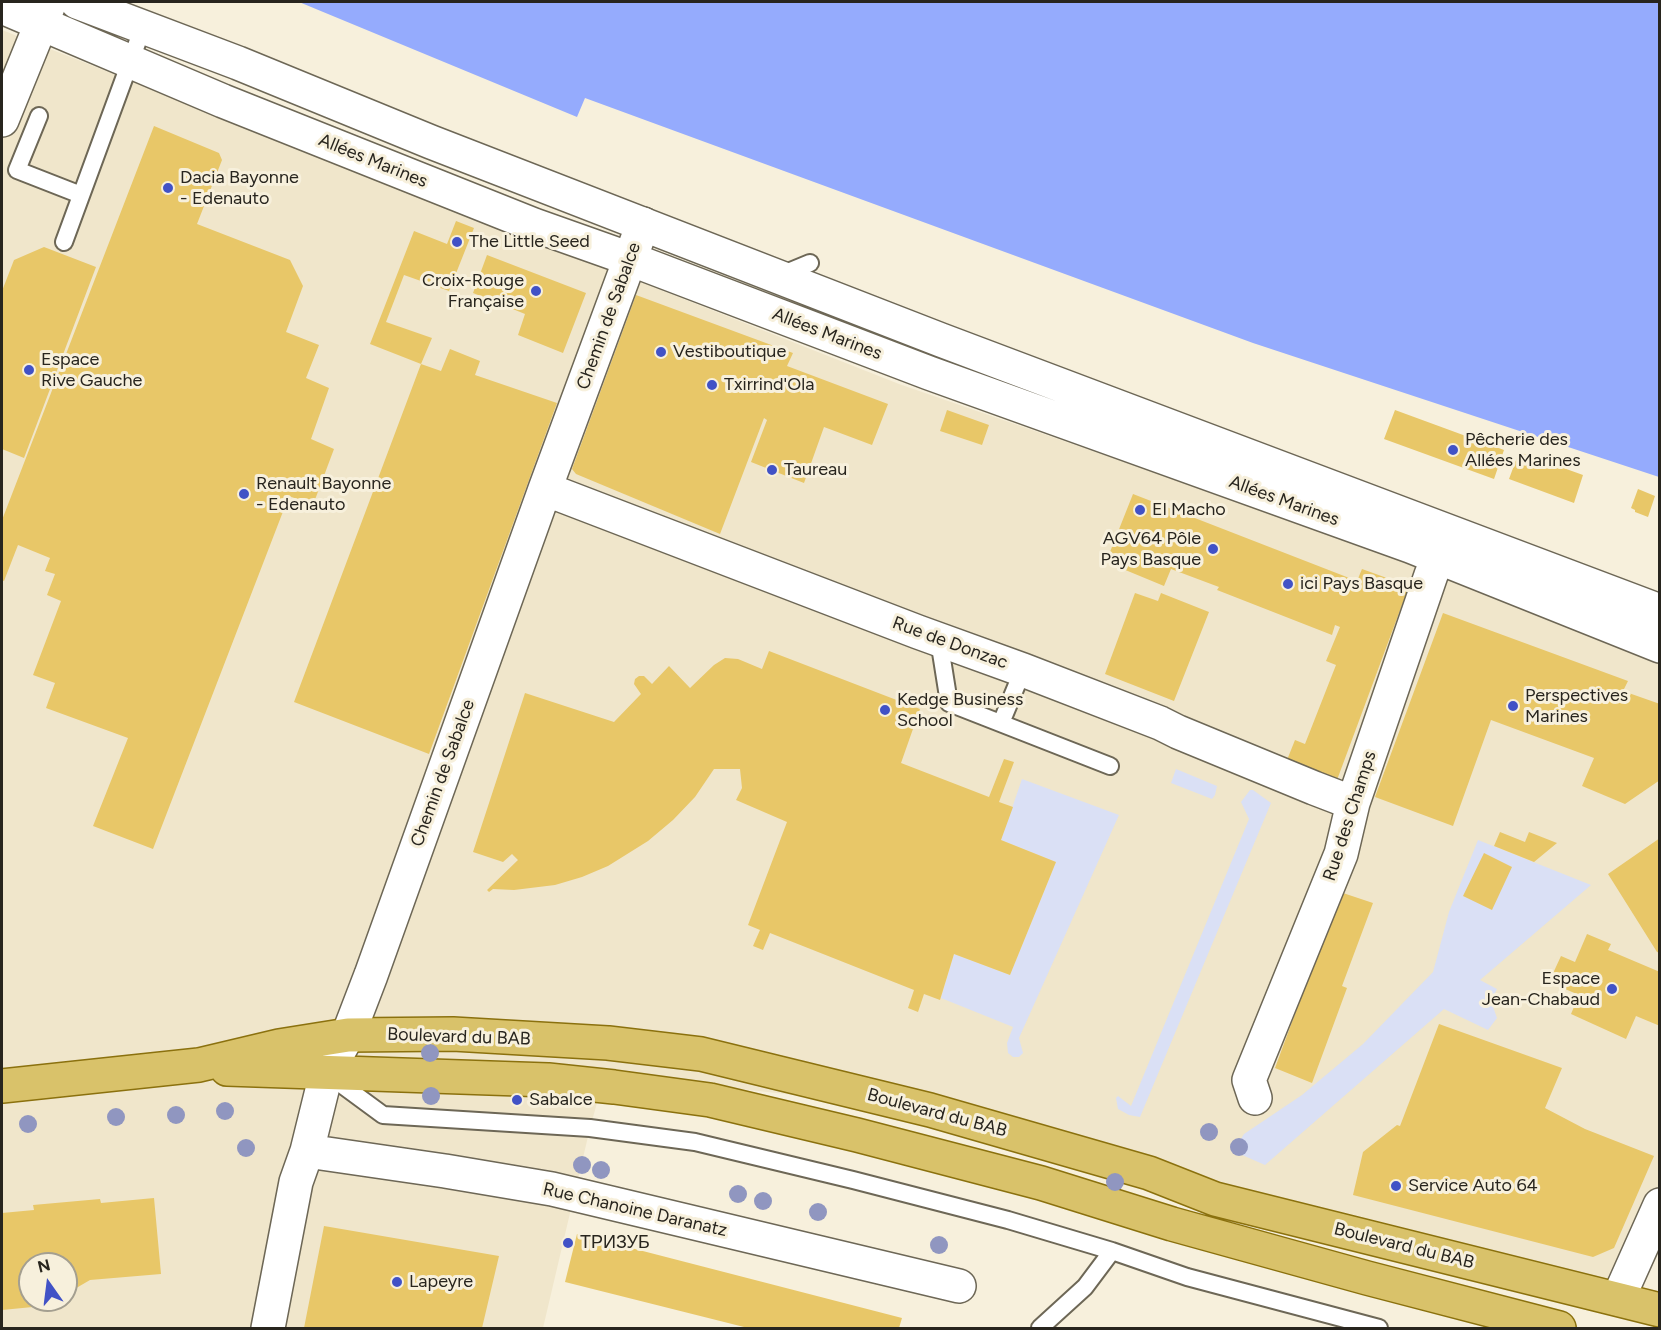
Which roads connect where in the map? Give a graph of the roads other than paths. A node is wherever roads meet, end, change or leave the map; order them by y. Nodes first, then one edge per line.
1 (77, 2) edge
2 (2, 7) edge
3 (46, 13) edge
4 (143, 27) junction
5 (131, 62) junction
6 (39, 116) dead end
7 (2, 120) edge
8 (81, 195) junction
9 (643, 224) junction
10 (64, 242) dead end
11 (630, 259) junction
12 (810, 263) dead end
13 (777, 276) junction
14 (545, 489) junction
15 (1443, 544) junction
16 (1659, 610) edge
17 (939, 640) junction
18 (1659, 646) edge
19 (1023, 670) junction
20 (1000, 723) junction
21 (1110, 766) dead end
22 (1353, 803) junction
23 (348, 1035) junction
24 (199, 1065) junction
25 (326, 1074) junction
26 (4, 1084) edge
27 (1255, 1098) dead end
28 (307, 1151) junction
29 (1659, 1205) edge
30 (1112, 1251) junction
31 (959, 1286) dead end
32 (1618, 1299) junction
33 (1659, 1310) edge
34 (268, 1329) edge
35 (1040, 1329) edge
36 (1379, 1329) edge
37 (1558, 1329) edge

1 - 4 street, Allées Marines
2 - 3 street, Allées Marines
3 - 5 street, Allées Marines
3 - 7 street
4 - 5 lane
4 - 9 street, Allées Marines
5 - 8 lane
5 - 11 street, Allées Marines
6 - 8 lane
8 - 10 lane
9 - 11 street, Chemin de Sabalce
9 - 13 street, Allées Marines
11 - 14 street, Chemin de Sabalce
11 - 15 street, Allées Marines
12 - 13 lane
13 - 15 street, Allées Marines
14 - 17 street, Rue de Donzac
14 - 23 street, Chemin de Sabalce
15 - 16 street, Allées Marines
15 - 18 street, Allées Marines
15 - 22 street, Rue des Champs
17 - 19 street, Rue de Donzac
17 - 20 lane
19 - 20 lane
19 - 22 street, Rue de Donzac
20 - 21 lane
22 - 27 street, Rue des Champs
23 - 24 main road, Boulevard du BAB
23 - 25 street, Chemin de Sabalce
23 - 32 main road, Boulevard du BAB
24 - 25 main road, Boulevard du BAB
24 - 26 main road, Boulevard du BAB
25 - 28 street, Chemin de Sabalce
25 - 30 lane
25 - 37 main road, Boulevard du BAB
28 - 31 street, Rue Chanoine Daranatz
28 - 34 street, Chemin de Sabalce
29 - 32 street
30 - 35 lane
30 - 36 lane
32 - 33 main road, Boulevard du BAB

